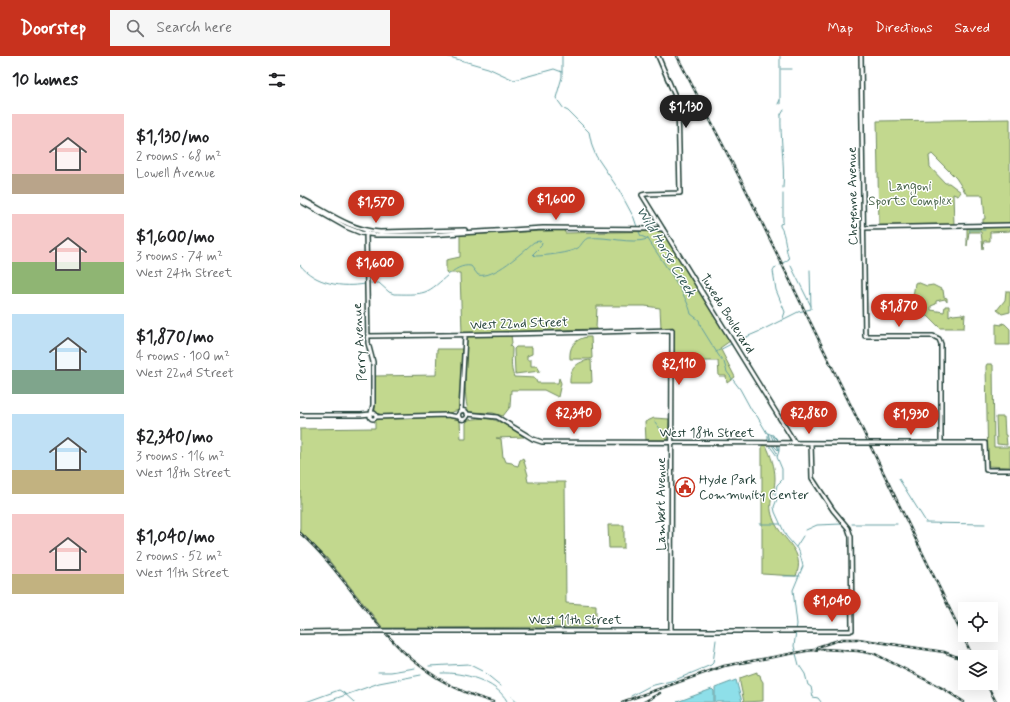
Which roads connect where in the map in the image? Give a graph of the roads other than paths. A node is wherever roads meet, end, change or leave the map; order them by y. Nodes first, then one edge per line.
1 (658, 56) edge
2 (861, 56) edge
3 (300, 198) edge
4 (300, 201) edge
5 (1010, 225) edge
6 (863, 228) junction
7 (662, 229) junction
8 (366, 232) junction
9 (672, 330) joint
10 (368, 336) junction
11 (465, 336) junction
12 (463, 400) junction
13 (461, 412) junction
14 (467, 413) junction
15 (300, 415) edge
16 (373, 415) junction
17 (448, 416) junction
18 (483, 416) junction
19 (459, 417) junction
20 (467, 418) junction
21 (787, 430) junction
22 (672, 443) junction
23 (789, 443) junction
24 (795, 443) junction
25 (811, 443) junction
26 (941, 443) junction
27 (1010, 470) edge
28 (671, 630) junction
29 (300, 632) edge

1 - 7 street, Tuxedo Boulevard
2 - 6 street, Cheyenne Avenue
3 - 8 street
4 - 8 street
5 - 6 street
6 - 26 street, Cheyenne Avenue
7 - 8 street
7 - 21 street, Tuxedo Boulevard
8 - 10 street, Perry Avenue
9 - 11 street, West 22nd Street
9 - 22 street, Lambert Avenue
10 - 11 street, West 22nd Street
10 - 16 street, Perry Avenue
11 - 12 street
12 - 13 street
12 - 14 street
13 - 14 street, West 18th Street
13 - 17 street
13 - 19 street
14 - 18 street, West 18th Street
14 - 20 street
15 - 16 street
16 - 17 street
17 - 19 street
18 - 20 street, West 18th Street
18 - 22 street, West 18th Street
19 - 20 street, West 18th Street
21 - 23 street
21 - 24 street, Tuxedo Boulevard
22 - 23 street, West 18th Street
22 - 28 street, Lambert Avenue
23 - 24 street, West 18th Street
24 - 25 street, West 18th Street
25 - 26 street, West 18th Street, bridge
25 - 28 street, West 11th Street
26 - 27 street, West 18th Street
28 - 29 street, West 11th Street, bridge

